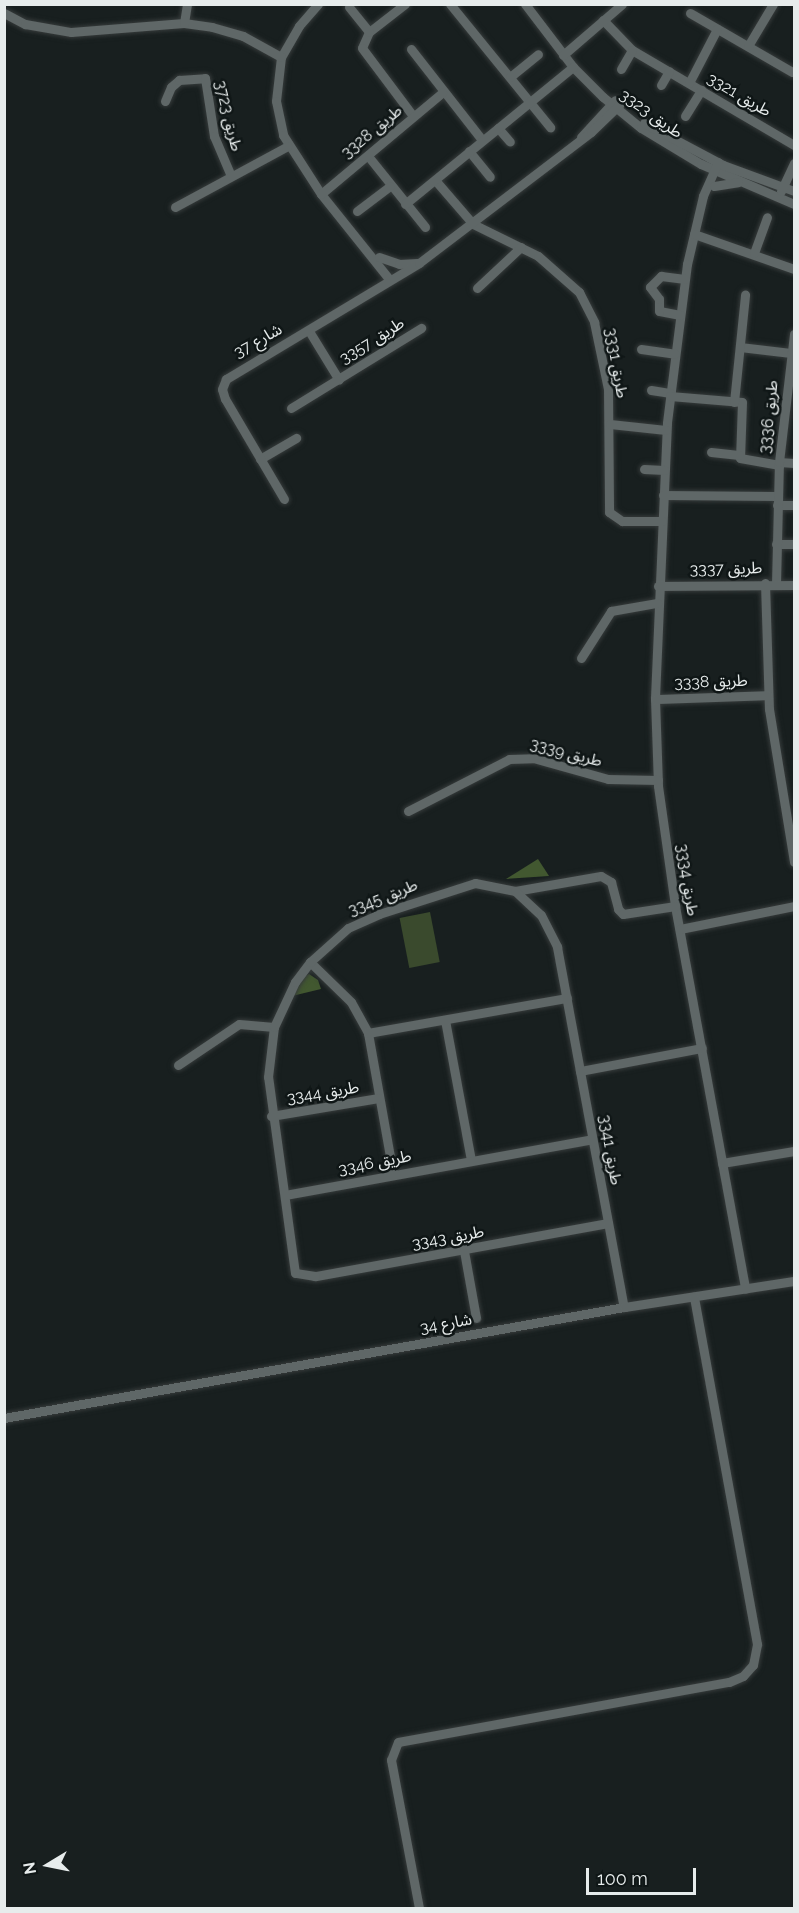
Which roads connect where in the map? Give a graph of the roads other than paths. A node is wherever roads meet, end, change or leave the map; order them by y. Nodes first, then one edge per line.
1 (187, 4) edge
2 (318, 4) edge
3 (464, 4) edge
4 (526, 4) edge
5 (622, 4) edge
6 (773, 4) edge
7 (401, 6) edge
8 (349, 8) dead end
9 (453, 8) edge
10 (4, 13) edge
11 (690, 13) dead end
12 (603, 20) junction
13 (184, 23) junction
14 (717, 29) junction
15 (369, 32) junction
16 (748, 46) junction
17 (411, 49) dead end
18 (632, 50) junction
19 (564, 52) junction
20 (538, 54) dead end
21 (281, 57) junction
22 (573, 67) junction
23 (621, 69) dead end
24 (669, 71) junction
25 (792, 72) dead end
26 (510, 77) junction
27 (689, 83) junction
28 (661, 85) dead end
29 (701, 90) junction
30 (442, 93) junction
31 (165, 101) dead end
32 (530, 102) junction
33 (615, 104) junction
34 (413, 116) junction
35 (686, 116) dead end
36 (550, 127) dead end
37 (498, 128) junction
38 (482, 140) junction
39 (510, 142) dead end
40 (795, 145) edge
41 (288, 146) junction
42 (469, 151) junction
43 (368, 156) junction
44 (795, 163) edge
45 (701, 164) junction
46 (719, 167) junction
47 (795, 174) edge
48 (231, 176) junction
49 (490, 177) dead end
50 (435, 180) junction
51 (739, 182) junction
52 (390, 186) junction
53 (711, 186) junction
54 (790, 190) edge
55 (321, 194) junction
56 (786, 201) edge
57 (405, 204) junction
58 (175, 207) dead end
59 (357, 211) dead end
60 (766, 217) dead end
61 (473, 224) junction
62 (425, 227) dead end
63 (694, 234) junction
64 (521, 247) junction
65 (368, 249) junction
66 (754, 253) junction
67 (380, 257) junction
68 (419, 263) junction
69 (795, 269) edge
70 (394, 278) junction
71 (685, 279) junction
72 (477, 288) dead end
73 (745, 295) dead end
74 (680, 315) junction
75 (421, 328) dead end
76 (309, 331) junction
77 (794, 340) edge
78 (740, 347) junction
79 (641, 350) dead end
80 (791, 353) junction
81 (675, 354) junction
82 (339, 380) junction
83 (791, 384) edge
84 (651, 390) dead end
85 (670, 394) junction
86 (734, 402) junction
87 (291, 408) dead end
88 (783, 422) junction
89 (610, 424) junction
90 (795, 424) edge
91 (666, 430) junction
92 (296, 438) dead end
93 (711, 452) dead end
94 (739, 455) junction
95 (260, 459) junction
96 (795, 463) edge
97 (779, 464) junction
98 (644, 469) dead end
99 (664, 470) junction
100 (663, 495) junction
101 (284, 499) dead end
102 (777, 500) junction
103 (795, 505) edge
104 (662, 521) junction
105 (776, 544) junction
106 (795, 544) edge
107 (765, 584) junction
108 (776, 584) junction
109 (795, 585) edge
110 (658, 586) junction
111 (657, 603) junction
112 (581, 658) dead end
113 (768, 694) junction
114 (655, 699) junction
115 (658, 780) junction
116 (408, 811) dead end
117 (795, 862) edge
118 (515, 891) junction
119 (675, 906) junction
120 (795, 906) edge
121 (680, 929) junction
122 (310, 962) junction
123 (567, 998) junction
124 (445, 1020) junction
125 (274, 1026) junction
126 (368, 1033) junction
127 (702, 1048) junction
128 (178, 1065) dead end
129 (580, 1071) junction
130 (379, 1098) junction
131 (271, 1116) junction
132 (592, 1139) junction
133 (795, 1150) edge
134 (471, 1160) junction
135 (722, 1163) junction
136 (393, 1174) junction
137 (285, 1195) junction
138 (608, 1223) junction
139 (464, 1251) junction
140 (295, 1273) joint
141 (795, 1281) edge
142 (745, 1289) junction
143 (694, 1297) junction
144 (624, 1307) junction
145 (476, 1318) dead end
146 (4, 1418) edge
147 (419, 1908) edge

1 - 13 street
2 - 21 street
3 - 9 street
4 - 19 street, طريق 3323
5 - 12 street
6 - 16 street
7 - 15 street
8 - 15 street
9 - 26 street
10 - 13 street
11 - 14 street
12 - 18 street, طريق 3321
12 - 19 street
13 - 21 street
14 - 16 street
14 - 27 street
15 - 34 street
16 - 25 street
17 - 30 street
18 - 23 street
18 - 24 street, طريق 3321
19 - 22 street, طريق 3323
19 - 33 street, طريق 3323
20 - 26 street
21 - 41 street
22 - 32 street
22 - 33 street, طريق 3323
24 - 27 street, طريق 3321
24 - 28 street
26 - 32 street
27 - 29 street, طريق 3321
29 - 35 street
29 - 40 street, طريق 3321
30 - 34 street, طريق 3328
30 - 38 street
31 - 48 street, طريق 3723
32 - 36 street
32 - 37 street
33 - 45 street, طريق 3323
33 - 46 street, طريق 3323
33 - 61 street, شارع 37
34 - 43 street, طريق 3328
37 - 38 street
37 - 39 street
38 - 42 street
41 - 48 street, طريق 3723
41 - 55 street
42 - 49 street
42 - 50 street
43 - 52 street
43 - 55 street, طريق 3328
44 - 54 street
45 - 46 street, طريق 3323
45 - 53 street
46 - 51 street, طريق 3323
46 - 53 street, طريق 3334
46 - 54 street, طريق 3323
47 - 54 street
48 - 58 street, طريق 3723
50 - 57 street
50 - 61 street
51 - 53 street
51 - 56 street, طريق 3323
52 - 57 street
52 - 59 street
53 - 63 street, طريق 3334
54 - 56 street
55 - 65 street
57 - 62 street
60 - 66 street
61 - 64 street, طريق 3331
61 - 68 street, شارع 37
63 - 66 street
63 - 71 street, طريق 3334
64 - 72 street
64 - 89 street, طريق 3331
65 - 67 street
65 - 70 street
66 - 69 street
67 - 68 street
67 - 70 street
68 - 70 street, شارع 37
70 - 76 street, شارع 37
71 - 74 street, طريق 3334
71 - 74 street
73 - 78 street
74 - 81 street, طريق 3334
75 - 82 street, طريق 3357
76 - 82 street, طريق 3357
76 - 95 street, شارع 37
77 - 80 street, طريق 3336
78 - 80 street
78 - 86 street
79 - 81 street
80 - 83 street, طريق 3336
81 - 85 street, طريق 3334
82 - 87 street, طريق 3357
83 - 88 street, طريق 3336
84 - 85 street
85 - 86 street
85 - 91 street, طريق 3334
86 - 94 street
88 - 90 street
88 - 97 street, طريق 3336
89 - 91 street
89 - 104 street, طريق 3331
91 - 99 street, طريق 3334
92 - 95 street
93 - 94 street
94 - 97 street
95 - 101 street, شارع 37
96 - 97 street
97 - 102 street, طريق 3336
98 - 99 street
99 - 100 street, طريق 3334
100 - 102 street
100 - 104 street, طريق 3334
102 - 103 street
102 - 105 street, طريق 3336
104 - 110 street, طريق 3334
105 - 106 street
105 - 108 street, طريق 3336
107 - 108 street, طريق 3337
107 - 110 street, طريق 3337
107 - 113 street, طريق 3338
108 - 109 street, طريق 3337
110 - 111 street, طريق 3334
111 - 112 street
111 - 114 street, طريق 3334
113 - 114 street, طريق 3338
113 - 117 street, طريق 3338
114 - 115 street, طريق 3334
115 - 116 street, طريق 3339
115 - 119 street, طريق 3334
118 - 119 street
118 - 122 street, طريق 3345
118 - 123 street, طريق 3341
119 - 121 street, طريق 3334
120 - 121 street
121 - 127 street, طريق 3334
122 - 125 street, طريق 3345
122 - 126 street, طريق 3344
123 - 124 street
123 - 129 street, طريق 3341
124 - 126 street
124 - 134 street
125 - 128 street
125 - 131 street, طريق 3345
126 - 130 street, طريق 3344
127 - 129 street
127 - 135 street, طريق 3334
129 - 132 street, طريق 3341
130 - 131 street, طريق 3344
130 - 136 street, طريق 3344
131 - 137 street, طريق 3345
132 - 134 street, طريق 3346
132 - 138 street, طريق 3341
133 - 135 street
134 - 136 street, طريق 3346
135 - 142 street, طريق 3334
136 - 137 street, طريق 3346
137 - 140 street, طريق 3345
138 - 139 street, طريق 3343
138 - 144 street, طريق 3341
139 - 140 street, طريق 3343
139 - 145 street
141 - 142 street, شارع 34
142 - 143 street, شارع 34
143 - 144 street, شارع 34
143 - 147 street
144 - 146 street, شارع 34

